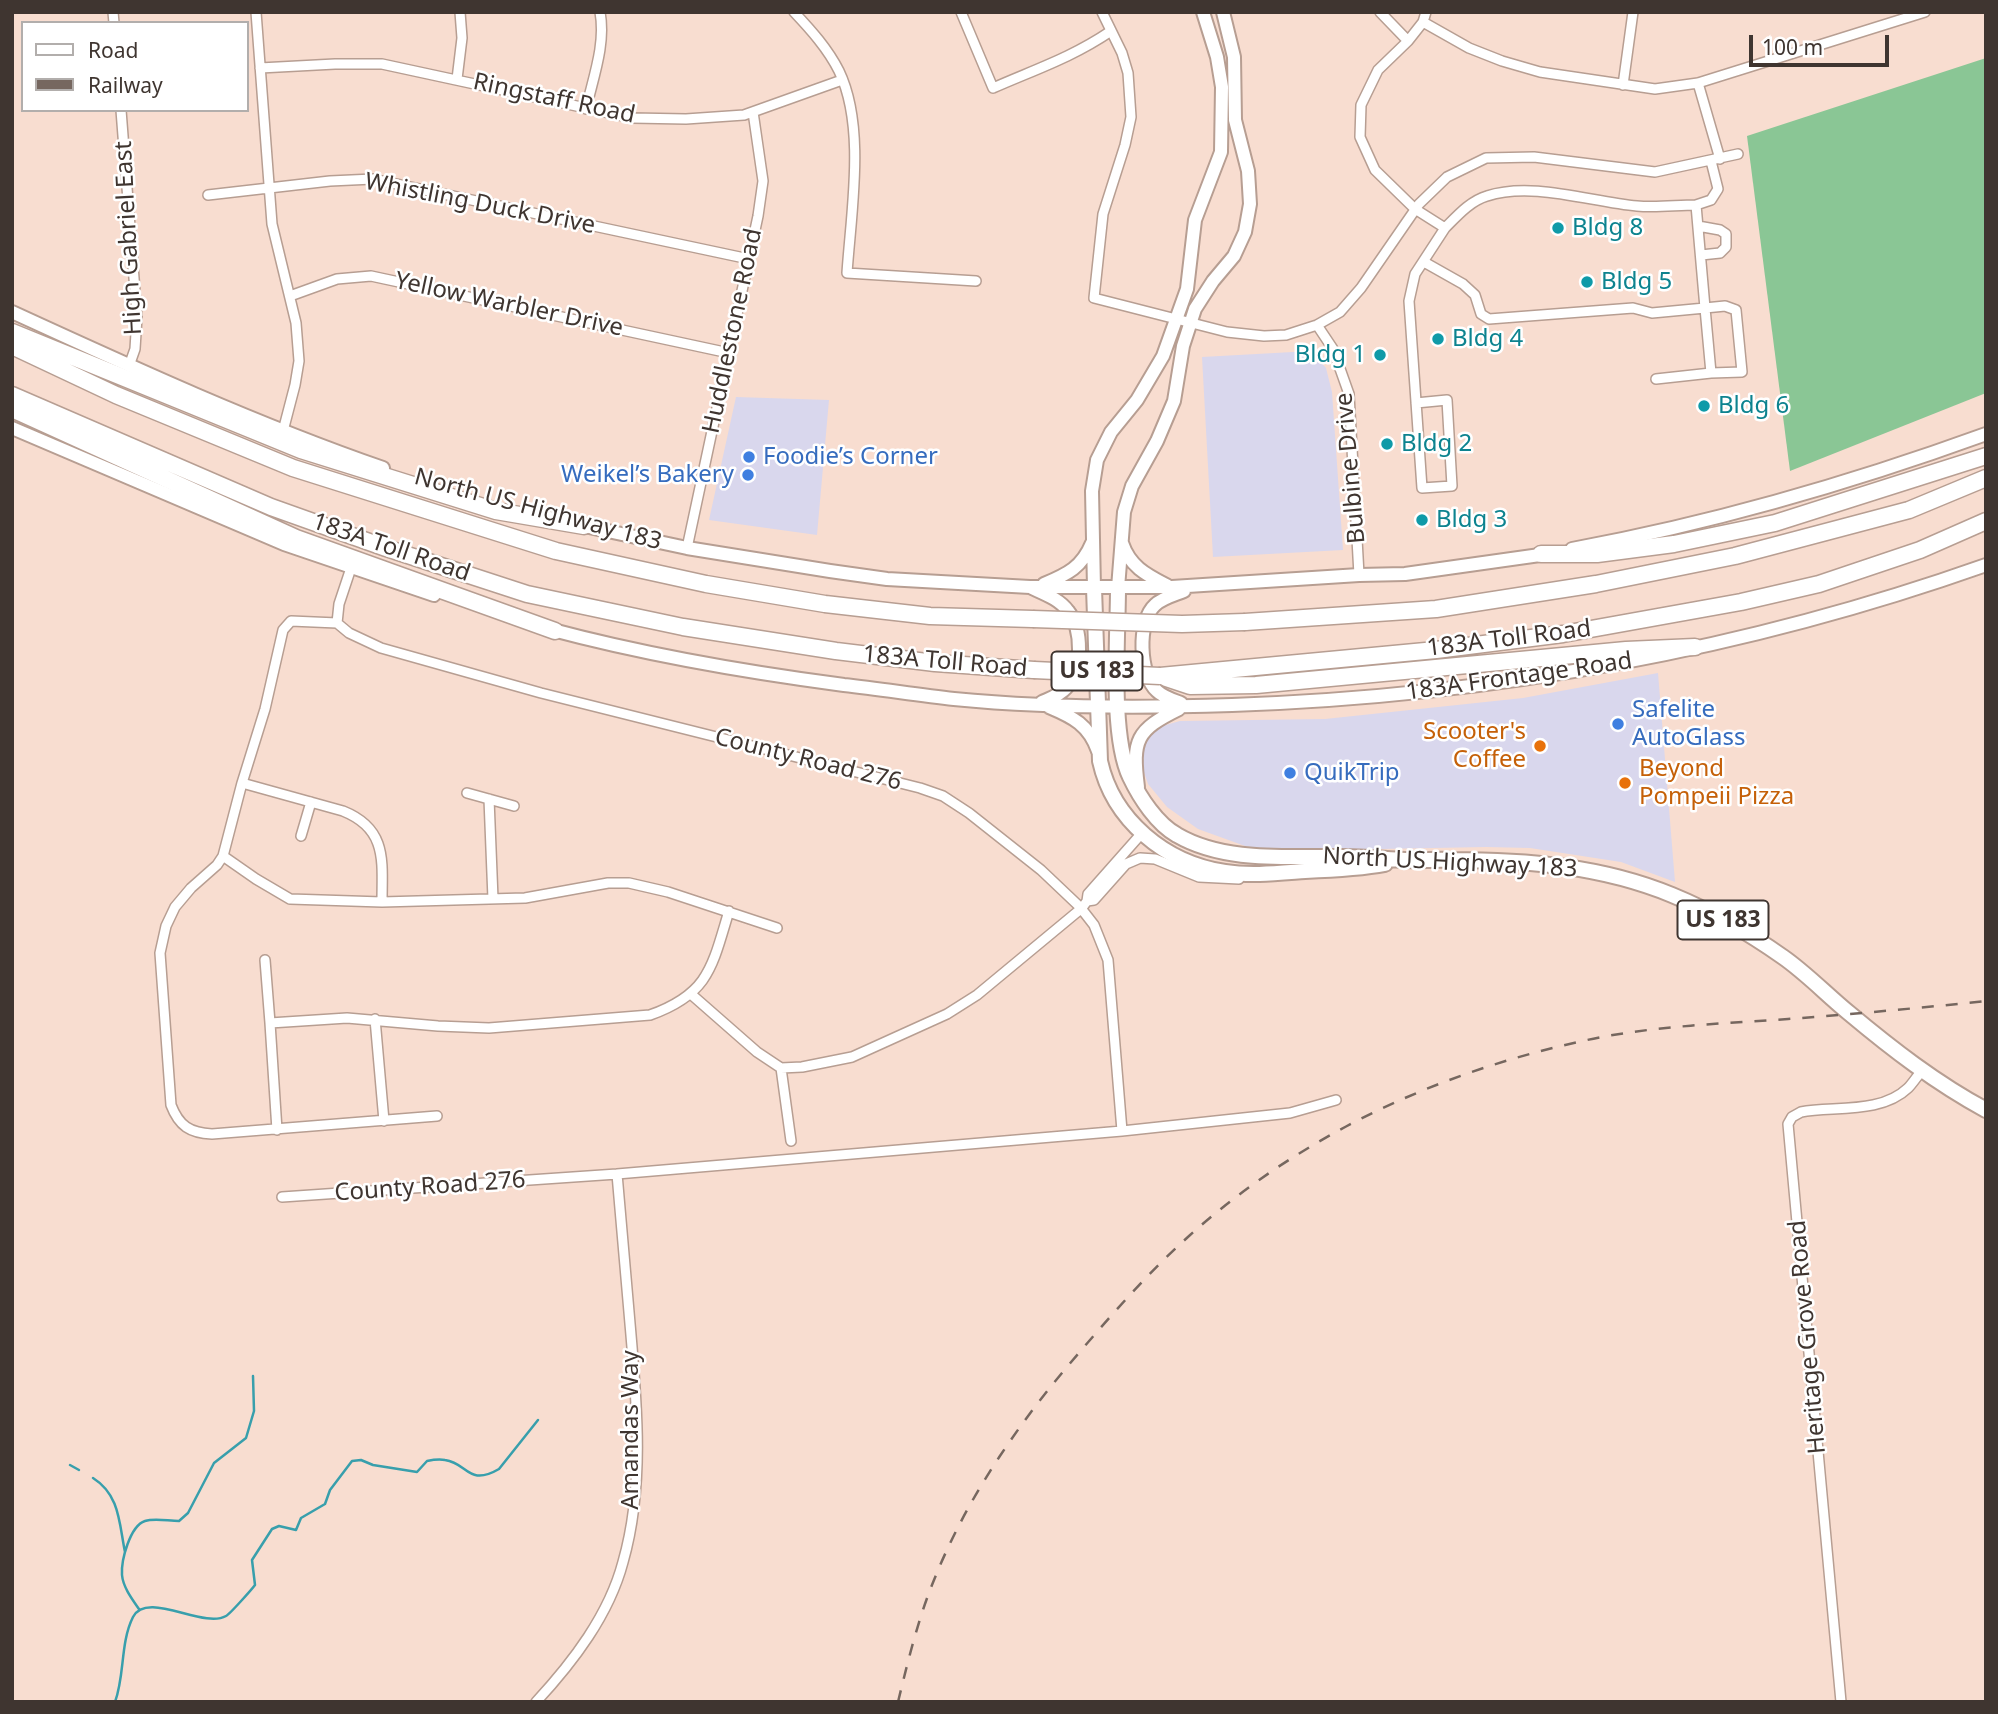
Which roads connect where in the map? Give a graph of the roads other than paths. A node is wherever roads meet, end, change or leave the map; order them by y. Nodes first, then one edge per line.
1 (256, 12) edge
2 (460, 12) edge
3 (600, 12) edge
4 (794, 12) edge
5 (961, 12) edge
6 (1102, 12) edge
7 (1203, 12) edge
8 (1223, 12) edge
9 (1380, 12) edge
10 (1633, 12) edge
11 (1925, 12) edge
12 (1424, 17) edge
13 (1111, 31) junction
14 (1408, 41) junction
15 (260, 68) junction
16 (457, 79) junction
17 (842, 80) junction
18 (1698, 83) junction
19 (1623, 85) junction
20 (586, 109) junction
21 (121, 112) edge
22 (753, 112) junction
23 (1738, 153) dead end
24 (1716, 160) junction
25 (269, 188) junction
26 (208, 195) dead end
27 (1696, 205) junction
28 (1415, 209) junction
29 (1698, 226) junction
30 (1445, 228) junction
31 (1701, 256) junction
32 (749, 258) junction
33 (1424, 262) junction
34 (976, 281) dead end
35 (290, 296) junction
36 (1705, 308) junction
37 (12, 313) edge
38 (1183, 322) junction
39 (1317, 325) junction
40 (12, 332) edge
41 (12, 346) edge
42 (729, 354) junction
43 (129, 366) junction
44 (1711, 373) junction
45 (1656, 379) dead end
46 (12, 395) edge
47 (1416, 403) junction
48 (12, 409) edge
49 (13, 431) edge
50 (283, 431) junction
51 (1986, 434) edge
52 (1986, 456) edge
53 (1986, 478) edge
54 (1986, 521) edge
55 (583, 526) junction
56 (1121, 538) junction
57 (1094, 540) junction
58 (687, 548) junction
59 (1541, 554) junction
60 (1986, 565) edge
61 (351, 568) junction
62 (1359, 575) junction
63 (1035, 586) junction
64 (1194, 586) junction
65 (1172, 587) junction
66 (1118, 588) junction
67 (1094, 589) junction
68 (337, 623) junction
69 (555, 631) junction
70 (1695, 647) junction
71 (1160, 676) junction
72 (1039, 703) junction
73 (1098, 706) junction
74 (1118, 706) junction
75 (1187, 706) junction
76 (1099, 754) junction
77 (242, 783) junction
78 (1138, 791) junction
79 (467, 793) dead end
80 (489, 799) junction
81 (311, 802) junction
82 (514, 806) dead end
83 (1142, 833) junction
84 (301, 836) dead end
85 (1179, 836) junction
86 (223, 856) junction
87 (1407, 861) junction
88 (1254, 874) junction
89 (493, 900) junction
90 (382, 902) junction
91 (1084, 905) junction
92 (729, 912) junction
93 (777, 928) dead end
94 (265, 960) dead end
95 (692, 995) junction
96 (375, 1019) junction
97 (270, 1023) junction
98 (781, 1068) junction
99 (1922, 1070) junction
100 (1336, 1100) dead end
101 (1986, 1110) edge
102 (437, 1116) dead end
103 (384, 1121) junction
104 (277, 1130) junction
105 (1122, 1131) junction
106 (791, 1140) dead end
107 (617, 1174) junction
108 (282, 1197) dead end
109 (536, 1702) edge
110 (1841, 1702) edge

1 - 15 street
2 - 16 street
3 - 20 street
4 - 17 street
5 - 13 street
6 - 13 street
7 - 38 main road
8 - 38 main road
9 - 14 street
10 - 19 street
11 - 18 street
12 - 14 street
12 - 19 street
13 - 38 street
14 - 28 street
15 - 16 street, Ringstaff Road
15 - 25 street
16 - 20 street, Ringstaff Road
17 - 22 street, Ringstaff Road
17 - 34 street
18 - 19 street
18 - 24 street
20 - 22 street, Ringstaff Road
21 - 43 street, High Gabriel East
22 - 32 street, Huddlestone Road
23 - 24 street
24 - 27 street
24 - 28 street
25 - 26 street, Whistling Duck Drive
25 - 32 street, Whistling Duck Drive
25 - 35 street
27 - 29 street
27 - 30 street
28 - 30 street
28 - 39 street
29 - 31 street
29 - 31 street
30 - 33 street
31 - 36 street
32 - 42 street, Huddlestone Road
33 - 36 street
33 - 47 street
35 - 42 street, Yellow Warbler Drive
35 - 50 street
36 - 44 street
36 - 44 street
37 - 43 main road, North US Highway 183
38 - 39 street
38 - 56 main road
38 - 57 main road
39 - 62 street, Bulbine Drive
40 - 55 highway
41 - 53 highway, 183A Toll Road, bridge
42 - 58 street, Huddlestone Road
43 - 50 main road, North US Highway 183
44 - 45 street
46 - 71 highway, 183A Toll Road, bridge
47 - 47 street
48 - 69 highway
49 - 61 main road, US 183
50 - 55 main road, North US Highway 183
51 - 59 main road
52 - 59 highway
54 - 71 highway, 183A Toll Road
55 - 58 main road, North US Highway 183
56 - 65 main road
56 - 66 main road
57 - 63 main road
57 - 67 main road
58 - 63 main road, North US Highway 183
59 - 62 main road
60 - 70 main road, 183A Frontage Road
61 - 68 street
61 - 69 main road, US 183
62 - 64 main road
63 - 67 main road, North US Highway 183
63 - 72 main road
64 - 65 main road
64 - 75 main road
65 - 66 main road
66 - 67 main road, North US Highway 183
66 - 74 main road, North US Highway 183 / US 183
67 - 73 main road, North US Highway 183 / US 183
68 - 77 street
68 - 91 street, County Road 276
69 - 72 main road, US 183
70 - 71 highway
70 - 75 main road, 183A Frontage Road
72 - 73 main road, 183A Frontage Road
72 - 76 main road, US 183
73 - 74 main road, 183A Frontage Road
73 - 76 main road, North US Highway 183 / US 183
74 - 75 main road, 183A Frontage Road
74 - 78 main road, North US Highway 183 / US 183
75 - 78 main road
76 - 83 main road, North US Highway 183 / US 183
77 - 81 street
77 - 86 street
78 - 85 main road, North US Highway 183 / US 183
79 - 80 street
80 - 82 street
80 - 89 street
81 - 84 street
81 - 90 street
83 - 85 main road
83 - 88 main road, North US Highway 183 / US 183
83 - 91 street
85 - 87 main road, North US Highway 183 / US 183
86 - 90 street
86 - 104 street
87 - 88 main road, North US Highway 183 / US 183
87 - 99 main road, North US Highway 183 / US 183
88 - 91 street
89 - 90 street
89 - 92 street
91 - 98 street
91 - 105 street, County Road 276
92 - 93 street
92 - 95 street
94 - 97 street
95 - 96 street
95 - 98 street
96 - 97 street
96 - 103 street
97 - 104 street
98 - 106 street
99 - 101 main road, North US Highway 183 / US 183
99 - 110 street, Heritage Grove Road
100 - 105 street, County Road 276
102 - 103 street
103 - 104 street
105 - 107 street, County Road 276
107 - 108 street, County Road 276
107 - 109 street, Amandas Way

